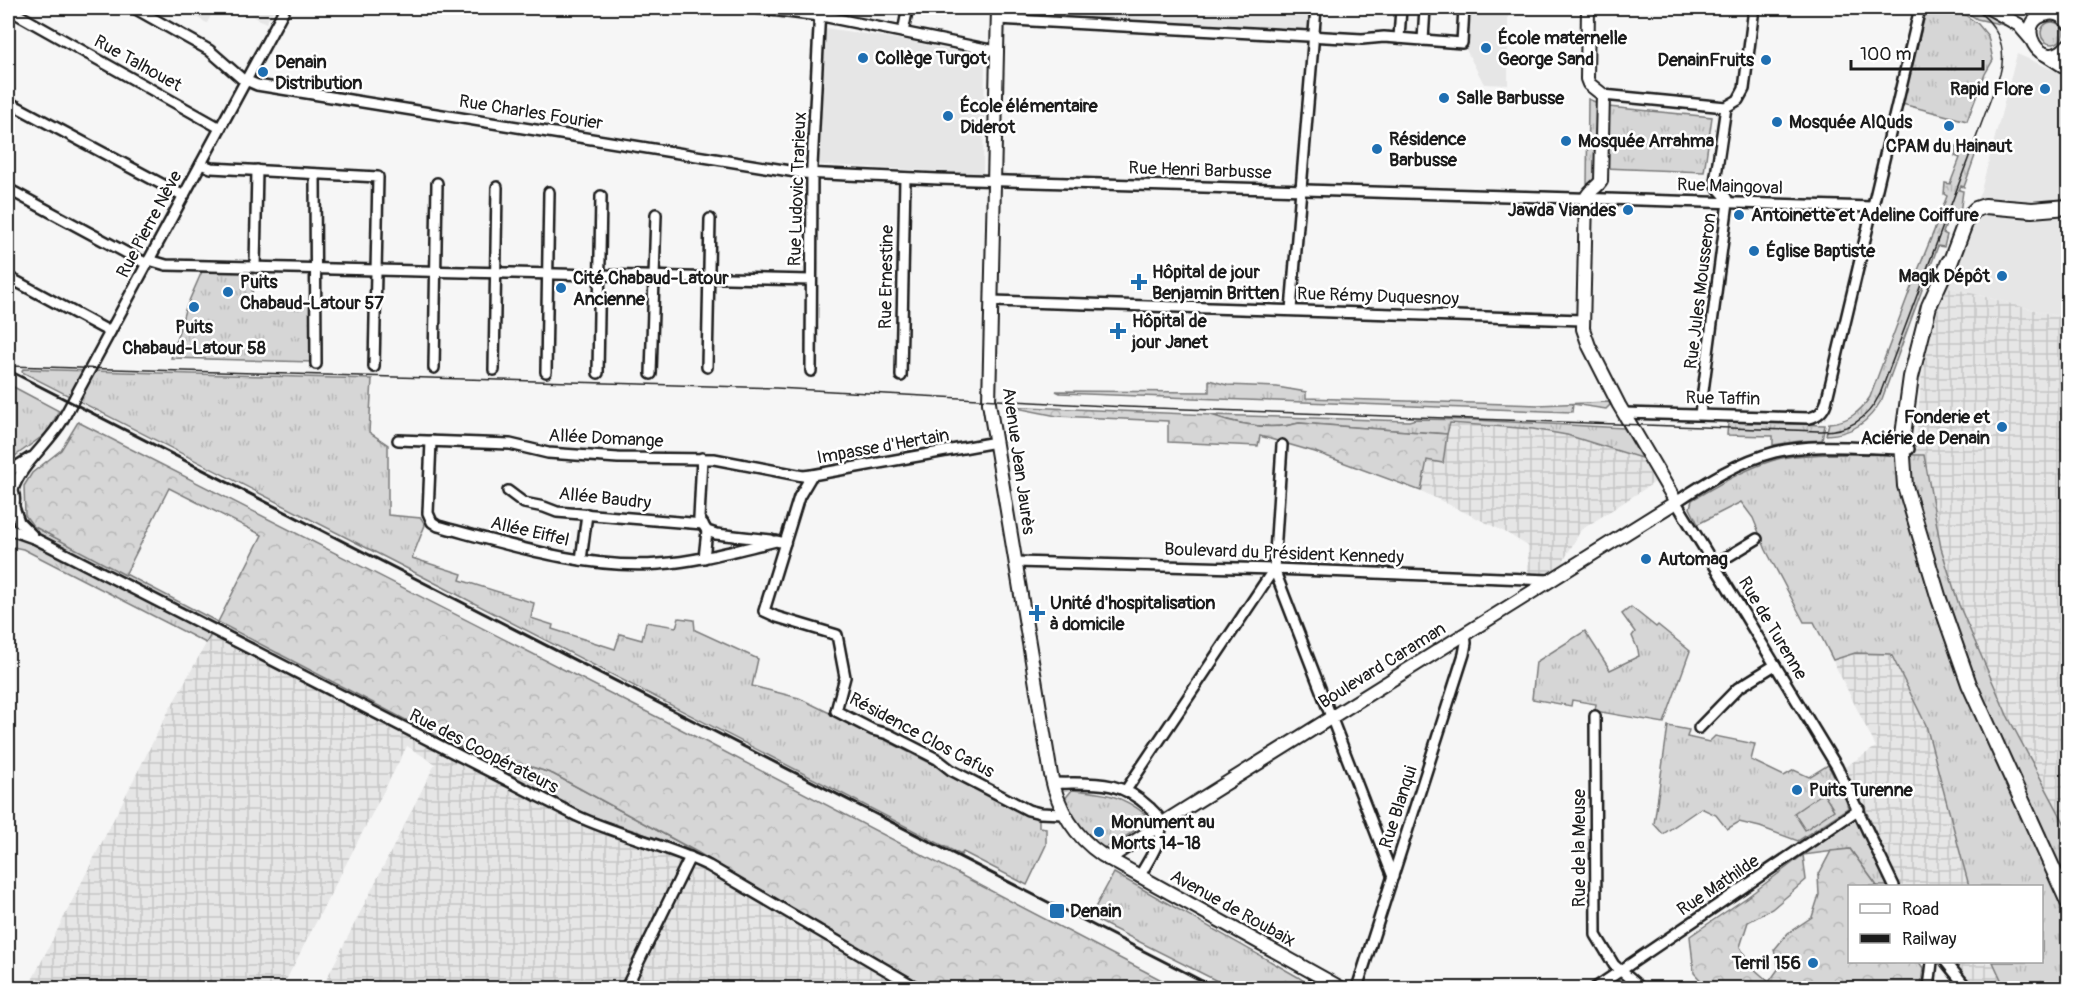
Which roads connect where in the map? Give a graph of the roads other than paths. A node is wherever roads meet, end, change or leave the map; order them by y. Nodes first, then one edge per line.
1 (134, 8) edge
2 (285, 8) edge
3 (756, 8) edge
4 (1316, 8) edge
5 (1401, 8) edge
6 (1425, 8) edge
7 (1464, 8) edge
8 (1588, 8) edge
9 (1754, 8) edge
10 (1920, 8) edge
11 (1989, 8) edge
12 (8, 9) edge
13 (820, 12) edge
14 (907, 12) dead end
15 (998, 13) edge
16 (2060, 15) edge
17 (2010, 19) junction
18 (2034, 22) junction
19 (903, 32) junction
20 (1313, 36) junction
21 (1399, 38) junction
22 (2031, 39) junction
23 (1423, 40) junction
24 (2068, 47) edge
25 (996, 51) junction
26 (2042, 52) junction
27 (2068, 69) edge
28 (246, 81) junction
29 (1603, 95) junction
30 (8, 102) edge
31 (1726, 107) junction
32 (220, 128) junction
33 (201, 164) junction
34 (257, 170) junction
35 (315, 174) junction
36 (812, 174) junction
37 (905, 178) junction
38 (994, 180) junction
39 (437, 183) dead end
40 (497, 187) dead end
41 (8, 189) edge
42 (1302, 190) junction
43 (549, 192) dead end
44 (184, 196) junction
45 (601, 196) dead end
46 (1586, 198) junction
47 (1728, 202) junction
48 (1872, 207) junction
49 (2068, 207) edge
50 (656, 214) dead end
51 (2068, 215) edge
52 (710, 219) dead end
53 (1963, 228) junction
54 (148, 262) junction
55 (255, 267) junction
56 (316, 268) junction
57 (376, 270) junction
58 (435, 271) junction
59 (495, 272) junction
60 (548, 274) junction
61 (600, 275) junction
62 (654, 276) junction
63 (8, 277) edge
64 (709, 278) junction
65 (811, 280) junction
66 (992, 301) junction
67 (1291, 310) junction
68 (1583, 320) junction
69 (111, 332) junction
70 (316, 364) dead end
71 (374, 367) dead end
72 (707, 367) dead end
73 (434, 368) dead end
74 (494, 370) dead end
75 (811, 371) dead end
76 (546, 372) dead end
77 (598, 373) dead end
78 (651, 374) dead end
79 (901, 376) dead end
80 (1624, 413) junction
81 (1700, 414) junction
82 (398, 440) dead end
83 (431, 441) junction
84 (996, 442) junction
85 (1282, 445) dead end
86 (1905, 449) junction
87 (37, 453) junction
88 (702, 458) junction
89 (8, 472) edge
90 (812, 475) junction
91 (10, 486) edge
92 (508, 491) dead end
93 (1676, 502) junction
94 (14, 507) junction
95 (587, 514) junction
96 (8, 518) edge
97 (705, 528) junction
98 (8, 529) edge
99 (36, 539) junction
100 (1757, 539) dead end
101 (780, 542) junction
102 (704, 558) junction
103 (581, 560) junction
104 (1016, 562) junction
105 (1714, 565) junction
106 (1274, 568) junction
107 (1551, 580) junction
108 (1465, 634) junction
109 (837, 635) joint
110 (1775, 665) junction
111 (1595, 716) dead end
112 (1331, 717) junction
113 (1699, 728) dead end
114 (1053, 783) junction
115 (1126, 790) junction
116 (1859, 809) junction
117 (1064, 814) junction
118 (1161, 824) junction
119 (690, 857) junction
120 (1108, 859) junction
121 (1393, 876) junction
122 (1139, 877) junction
123 (1894, 885) edge
124 (2068, 902) edge
125 (1932, 963) edge
126 (1947, 963) edge
127 (1620, 971) junction
128 (626, 988) edge
129 (917, 988) edge
130 (1341, 988) edge
131 (1357, 988) edge
132 (1595, 988) edge
133 (1641, 988) edge
134 (1929, 988) edge
135 (1967, 988) edge

1 - 28 street
2 - 28 street, Rue Pierre Nève
3 - 13 street
4 - 20 street
5 - 21 street
6 - 23 street
7 - 23 street
8 - 29 street
9 - 31 street
10 - 48 street
11 - 17 street
12 - 32 street, Rue Talhouet
13 - 19 street
13 - 36 street, Rue Ludovic Trarieux
14 - 19 street
15 - 20 street
15 - 25 street, Avenue Jean Jaurès
16 - 18 street
17 - 18 street
17 - 22 street
18 - 22 street
19 - 25 street
20 - 21 street
20 - 42 street
21 - 23 street
22 - 26 street
24 - 26 street
25 - 38 street, Avenue Jean Jaurès
26 - 27 street
28 - 32 street, Rue Pierre Nève
28 - 36 street, Rue Charles Fourier
29 - 31 street
29 - 46 street
30 - 44 street
31 - 47 street, Rue Jules Mousseron
32 - 33 street, Rue Pierre Nève
33 - 34 street
33 - 44 street, Rue Pierre Nève
34 - 35 street
34 - 55 street
35 - 56 street
35 - 57 street
36 - 37 street, Rue Henri Barbusse
36 - 65 street, Rue Ludovic Trarieux
37 - 38 street, Rue Henri Barbusse
37 - 79 street, Rue Ernestine
38 - 42 street, Rue Henri Barbusse
38 - 66 street, Avenue Jean Jaurès
39 - 58 street
40 - 59 street
41 - 54 street
42 - 46 street, Rue Henri Barbusse
42 - 67 street
43 - 60 street
44 - 54 street, Rue Pierre Nève
45 - 61 street
46 - 47 street, Rue Maingoval
46 - 68 street, Rue de Turenne
47 - 48 street, Rue Maingoval
47 - 81 street, Rue Jules Mousseron
48 - 81 street, Rue Taffin
49 - 53 main road
50 - 62 street
51 - 53 main road
52 - 64 street
53 - 86 main road
54 - 55 street
54 - 69 street, Rue Pierre Nève
55 - 56 street
56 - 57 street
56 - 70 street
57 - 58 street
57 - 71 street
58 - 59 street
58 - 73 street
59 - 60 street
59 - 74 street
60 - 61 street
60 - 76 street
61 - 62 street
61 - 77 street
62 - 64 street
62 - 78 street
63 - 69 street
64 - 65 street
64 - 72 street
65 - 75 street, Rue Ludovic Trarieux
66 - 67 street, Rue Rémy Duquesnoy
66 - 84 street, Avenue Jean Jaurès
67 - 68 street, Rue Rémy Duquesnoy
68 - 80 street, Rue de Turenne
69 - 87 street, Rue Pierre Nève
80 - 81 street, Rue Taffin
80 - 93 street, Rue de Turenne
82 - 83 street, Allée Domange
83 - 88 street, Allée Domange
83 - 103 street, Allée Eiffel
84 - 90 street, Impasse d'Hertain
84 - 104 street, Avenue Jean Jaurès
85 - 106 street
86 - 93 street
86 - 124 main road
87 - 89 street, Rue Pierre Nève
87 - 91 street, Rue Pierre Nève
88 - 90 street, Allée Domange
88 - 97 street
90 - 101 street, Impasse d'Hertain
91 - 94 street
92 - 95 street, Allée Baudry
93 - 105 street, Rue de Turenne
93 - 107 street, Boulevard Caraman
94 - 96 street
94 - 99 street, Rue des Coopérateurs
95 - 97 street, Allée Baudry
95 - 103 street
97 - 101 street, Allée Baudry
97 - 102 street
98 - 99 street, Rue des Coopérateurs
99 - 119 street, Rue des Coopérateurs
100 - 105 street
101 - 102 street, Allée Eiffel
101 - 109 street, Impasse d'Hertain
102 - 103 street, Allée Eiffel
104 - 106 street, Boulevard du Président Kennedy
104 - 114 street, Avenue Jean Jaurès
105 - 110 street, Rue de Turenne
106 - 107 street, Boulevard du Président Kennedy
106 - 112 street
106 - 115 street
107 - 108 street, Boulevard Caraman
108 - 112 street, Boulevard Caraman
108 - 121 street, Rue Blanqui
109 - 117 street, Résidence Clos Cafus
110 - 113 street
110 - 116 street, Rue de Turenne
111 - 127 street, Rue de la Meuse
112 - 118 street, Boulevard Caraman
112 - 121 street
114 - 115 street
114 - 117 street, Avenue Jean Jaurès
115 - 118 street
116 - 123 street, Rue de Turenne
116 - 127 street, Rue Mathilde
117 - 120 street, Avenue Jean Jaurès
118 - 120 street, Boulevard Caraman
118 - 122 street
119 - 128 street
119 - 129 street, Rue des Coopérateurs
120 - 122 street, Avenue de Roubaix
121 - 131 street, Rue Blanqui
122 - 130 street, Avenue de Roubaix
125 - 134 street
126 - 135 street
127 - 132 street, Rue Mathilde
127 - 133 street, Rue de la Meuse

